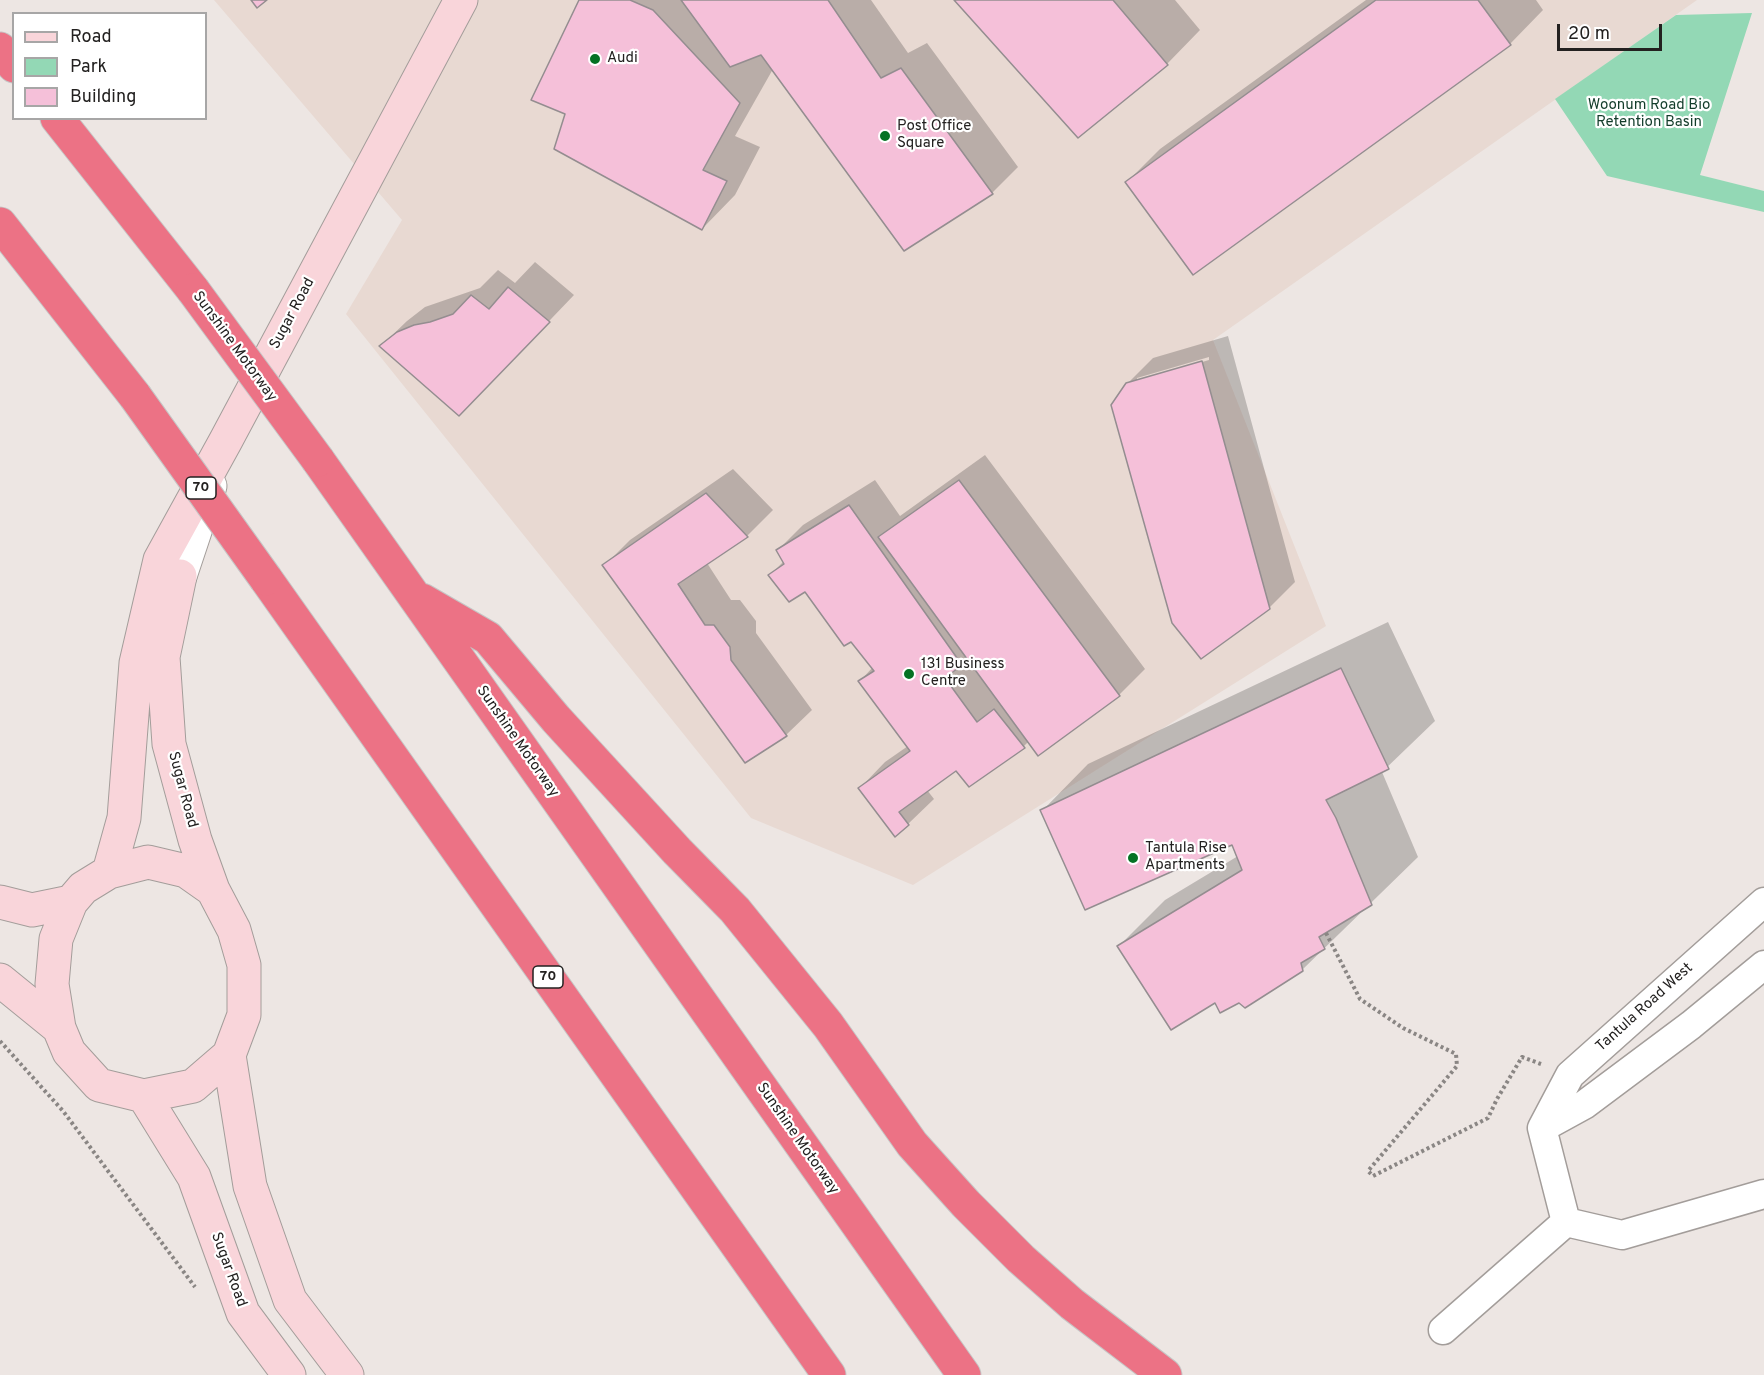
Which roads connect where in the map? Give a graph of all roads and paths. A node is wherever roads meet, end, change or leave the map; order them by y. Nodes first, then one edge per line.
1 (461, 0) edge
2 (0, 49) edge
3 (12, 64) edge
4 (59, 120) edge
5 (0, 224) edge
6 (225, 442) junction
7 (180, 576) joint
8 (412, 594) junction
9 (110, 872) junction
10 (213, 890) junction
11 (0, 902) edge
12 (70, 902) junction
13 (1764, 902) edge
14 (1326, 933) dead end
15 (1764, 964) edge
16 (0, 980) edge
17 (60, 1028) junction
18 (0, 1041) edge
19 (230, 1055) junction
20 (1570, 1075) junction
21 (144, 1096) junction
22 (1542, 1128) junction
23 (1764, 1194) edge
24 (1566, 1222) junction
25 (199, 1293) dead end
26 (1443, 1330) dead end
27 (289, 1375) edge
28 (347, 1375) edge
29 (829, 1375) edge
30 (964, 1375) edge
31 (1165, 1375) edge

1 - 6 main road, Sugar Road
2 - 3 highway
4 - 8 highway, Sunshine Motorway, bridge
5 - 29 highway, 70, bridge
6 - 7 street, Sugar Road
6 - 9 main road
7 - 10 main road, Sugar Road
8 - 30 highway, Sunshine Motorway
8 - 31 highway
9 - 10 main road
9 - 12 main road
10 - 19 main road, Sugar Road
11 - 12 main road
12 - 17 main road
13 - 20 street, Tantula Road West
14 - 20 path
15 - 22 street
16 - 17 main road
17 - 21 main road
18 - 25 path
19 - 21 main road
19 - 28 main road
20 - 22 street, Tantula Road West
21 - 27 main road, Sugar Road
22 - 24 street
23 - 24 street
24 - 26 street

